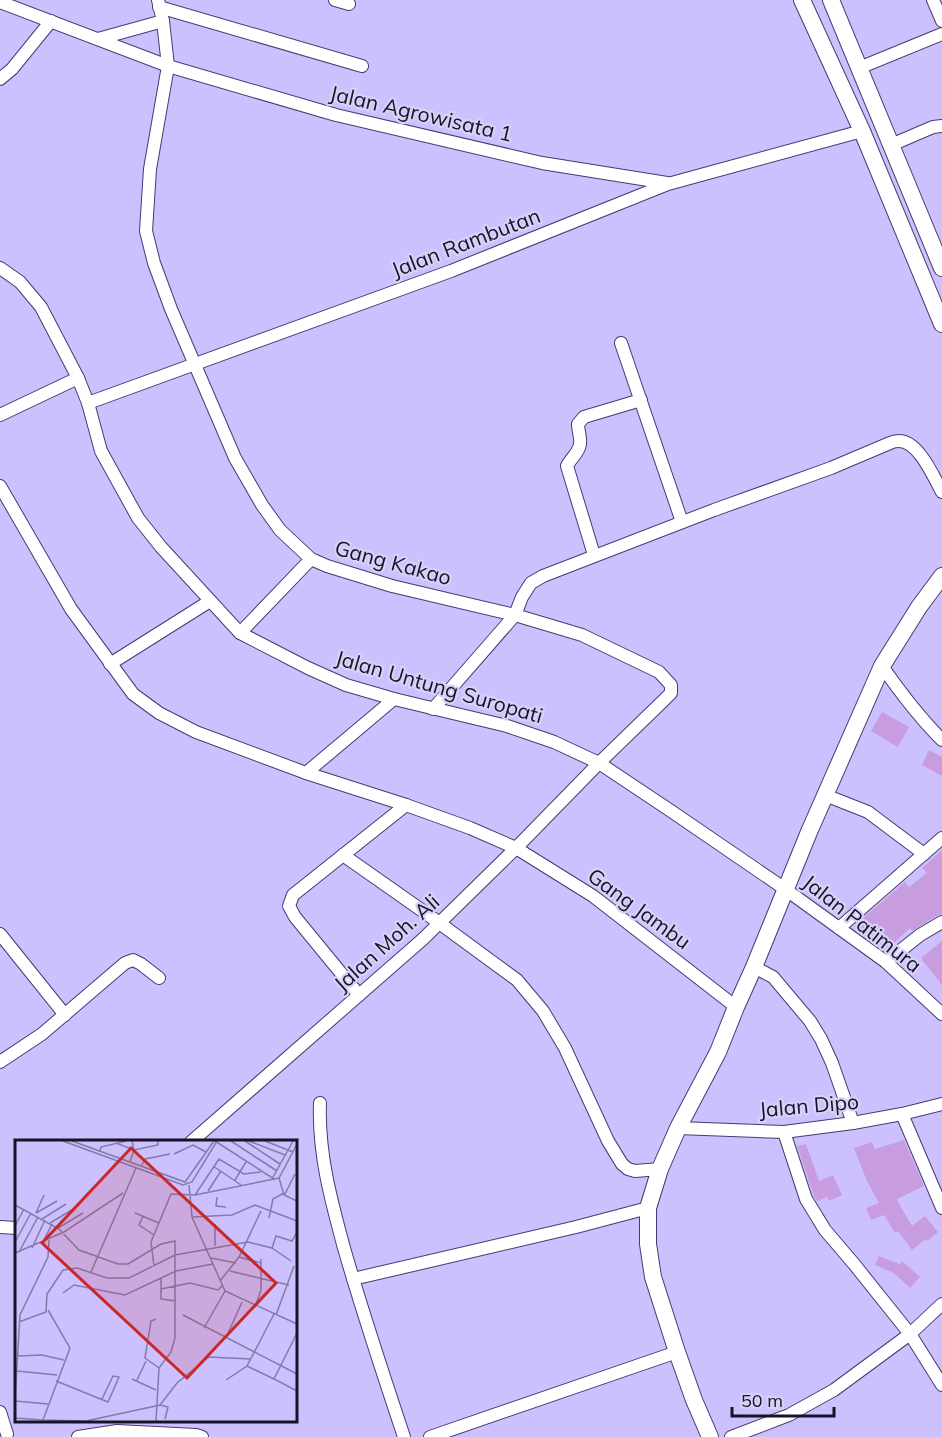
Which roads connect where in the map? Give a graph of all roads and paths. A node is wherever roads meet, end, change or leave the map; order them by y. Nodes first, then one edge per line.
1 (335, 0) edge
2 (802, 0) edge
3 (831, 0) edge
4 (839, 0) edge
5 (933, 0) edge
6 (1, 1) edge
7 (159, 3) edge
8 (349, 4) dead end
9 (51, 21) junction
10 (162, 21) junction
11 (942, 21) edge
12 (942, 34) edge
13 (98, 39) junction
14 (168, 66) junction
15 (362, 66) dead end
16 (863, 67) junction
17 (0, 79) edge
18 (942, 126) edge
19 (862, 131) junction
20 (891, 145) junction
21 (668, 184) junction
22 (920, 215) junction
23 (900, 223) junction
24 (941, 266) edge
25 (0, 268) edge
26 (920, 273) junction
27 (942, 324) edge
28 (621, 344) dead end
29 (194, 364) junction
30 (78, 378) junction
31 (640, 400) junction
32 (88, 403) junction
33 (0, 415) edge
34 (0, 486) edge
35 (942, 492) edge
36 (682, 522) junction
37 (594, 555) junction
38 (311, 559) junction
39 (942, 576) edge
40 (210, 601) junction
41 (515, 615) junction
42 (240, 633) junction
43 (110, 664) junction
44 (882, 666) junction
45 (394, 699) junction
46 (433, 709) junction
47 (942, 741) edge
48 (598, 763) junction
49 (306, 773) junction
50 (825, 795) junction
51 (406, 805) junction
52 (942, 838) edge
53 (516, 848) junction
54 (924, 854) junction
55 (343, 855) junction
56 (785, 889) junction
57 (942, 922) edge
58 (439, 923) junction
59 (839, 928) junction
60 (0, 934) edge
61 (886, 962) junction
62 (754, 967) junction
63 (159, 978) dead end
64 (359, 995) junction
65 (736, 1007) junction
66 (942, 1014) edge
67 (64, 1015) junction
68 (0, 1062) edge
69 (320, 1103) dead end
70 (942, 1104) edge
71 (902, 1114) junction
72 (853, 1123) junction
73 (678, 1128) junction
74 (784, 1132) junction
75 (193, 1140) edge
76 (660, 1168) junction
77 (648, 1208) junction
78 (942, 1208) edge
79 (0, 1227) edge
80 (15, 1228) edge
81 (353, 1279) junction
82 (942, 1304) edge
83 (910, 1334) junction
84 (676, 1352) junction
85 (942, 1384) edge
86 (0, 1412) edge
87 (7, 1435) edge
88 (78, 1437) edge
89 (202, 1437) edge
90 (404, 1437) edge
91 (430, 1437) edge
92 (710, 1437) edge
93 (731, 1437) edge

1 - 8 street
2 - 19 street
3 - 16 street
4 - 16 street
5 - 11 street
6 - 9 street, Jalan Agrowisata 1
7 - 10 street, Gang Kakao
7 - 15 street
9 - 13 street, Jalan Agrowisata 1
9 - 17 street
10 - 13 street
10 - 14 street, Gang Kakao
12 - 16 street
13 - 14 street, Jalan Agrowisata 1
14 - 21 street, Jalan Agrowisata 1
14 - 29 street, Gang Kakao
16 - 20 street
18 - 20 street
19 - 21 street, Jalan Rambutan
19 - 23 street
20 - 22 street
21 - 29 street, Jalan Rambutan
22 - 23 street
22 - 24 street
23 - 26 street
24 - 26 street
25 - 30 street, Jalan Untung Suropati
26 - 27 street
28 - 31 street
29 - 32 street, Jalan Rambutan
29 - 38 street, Gang Kakao
30 - 32 street, Jalan Untung Suropati
30 - 33 street
31 - 36 street
31 - 37 street
32 - 40 street, Jalan Untung Suropati
34 - 43 street, Gang Jambu
35 - 36 street
36 - 37 street
37 - 41 street
38 - 41 street, Gang Kakao
38 - 42 street
39 - 44 street
40 - 42 street, Jalan Untung Suropati
40 - 43 street
41 - 46 street
41 - 48 street, Gang Kakao
42 - 45 street, Jalan Untung Suropati
43 - 49 street, Gang Jambu
44 - 47 street
44 - 50 street
45 - 46 street, Jalan Untung Suropati
45 - 49 street
46 - 48 street, Jalan Untung Suropati
48 - 53 street, Jalan Moh. Ali
48 - 56 street, Jalan Untung Suropati
49 - 51 street, Gang Jambu
50 - 54 street
50 - 56 street
51 - 53 street, Gang Jambu
51 - 55 street
52 - 54 street
53 - 58 street, Jalan Moh. Ali
53 - 65 street, Gang Jambu
54 - 59 street
55 - 58 street
55 - 64 street
56 - 59 street, Jalan Patimura
56 - 62 street
57 - 61 street
58 - 64 street, Jalan Moh. Ali
58 - 76 street
59 - 61 street, Jalan Patimura
60 - 67 street
61 - 66 street, Jalan Patimura
62 - 65 street
62 - 72 street
63 - 67 street
64 - 75 street, Jalan Moh. Ali
65 - 73 street
67 - 68 street
69 - 81 street
70 - 71 street, Jalan Dipo
71 - 72 street, Jalan Dipo
71 - 78 street
72 - 74 street, Jalan Dipo
73 - 74 street, Jalan Dipo
73 - 76 street
74 - 83 street
76 - 77 street
77 - 81 street
77 - 84 street
79 - 80 street
81 - 90 street
82 - 83 street
83 - 85 street
83 - 93 street
84 - 91 street
84 - 92 street
86 - 87 street
88 - 89 street

